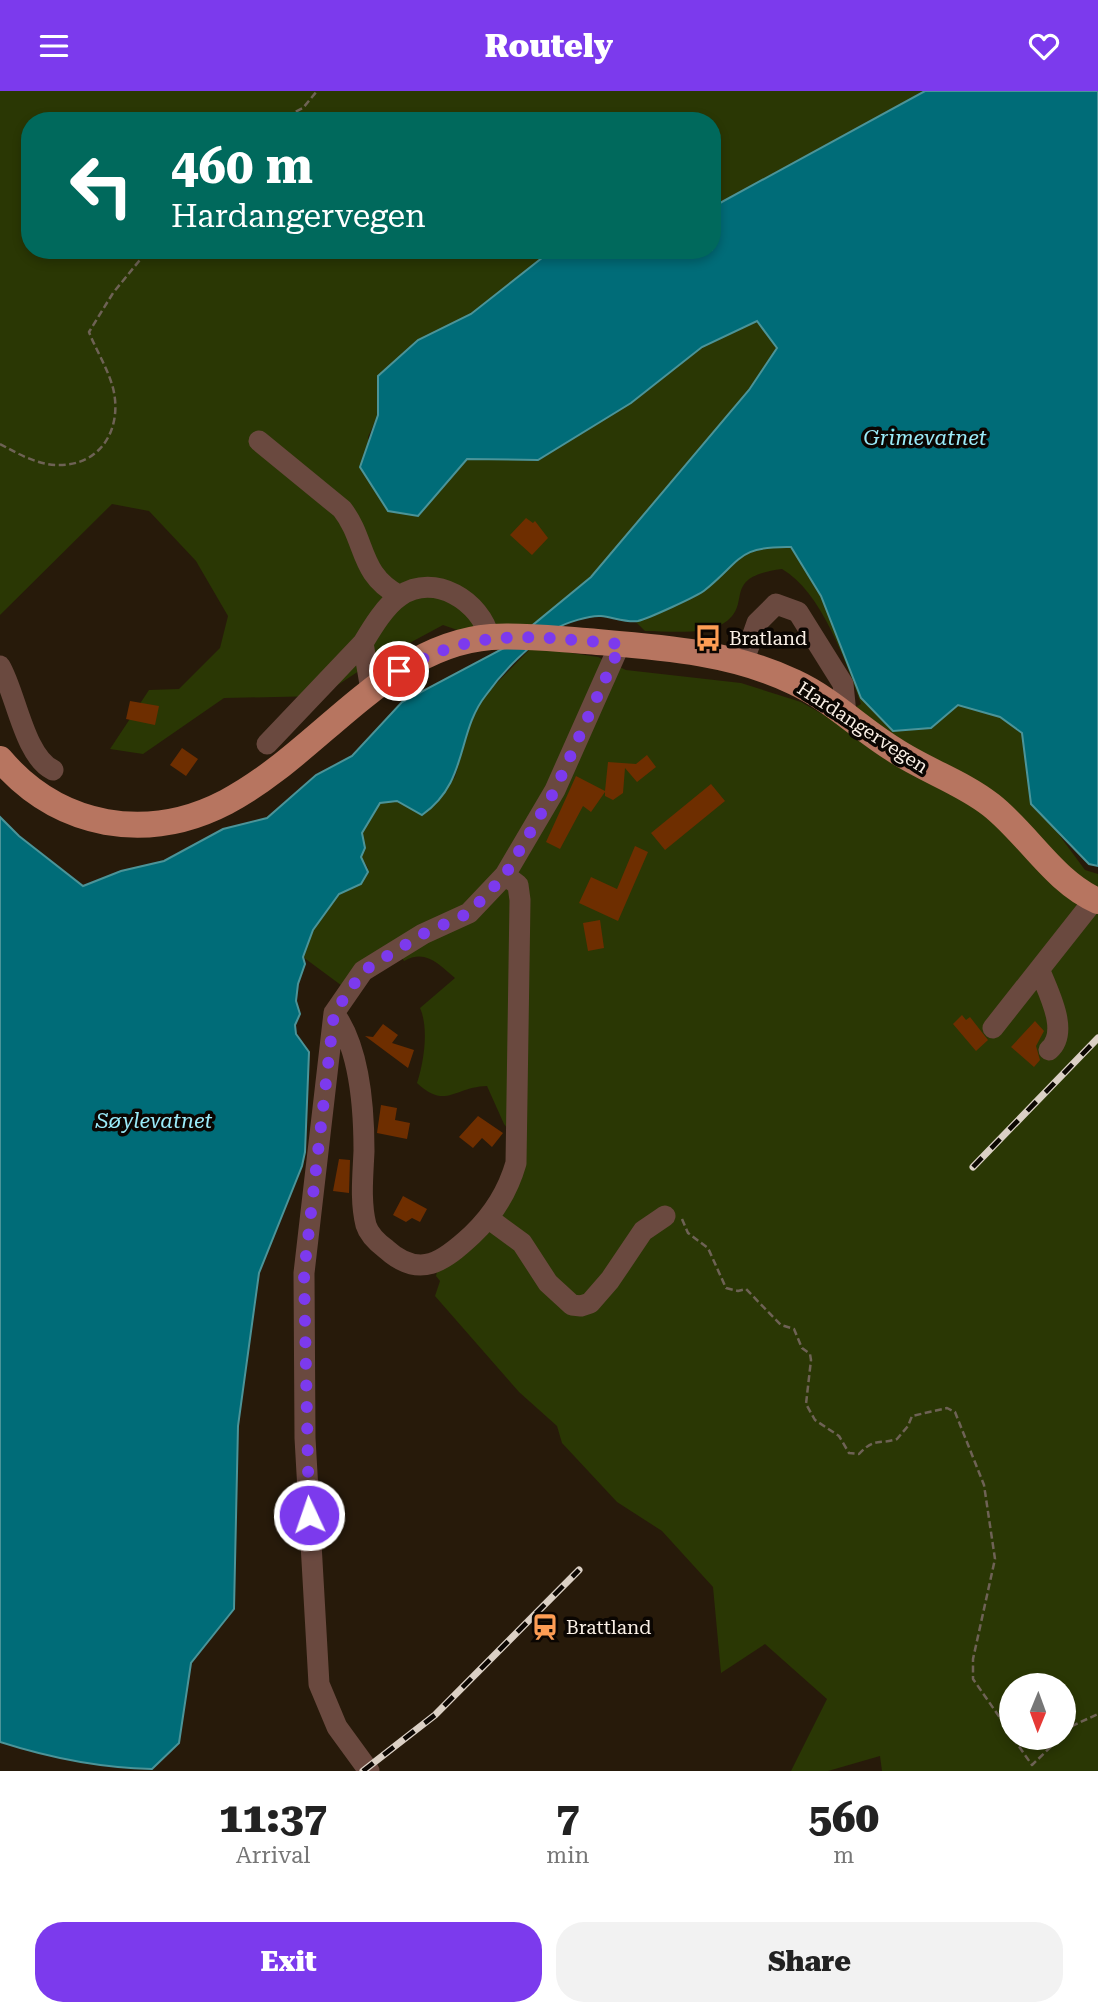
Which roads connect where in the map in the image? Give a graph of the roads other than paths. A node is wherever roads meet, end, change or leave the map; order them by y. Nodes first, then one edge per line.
1 (259, 441) dead end
2 (400, 596) junction
3 (499, 637) junction
4 (363, 643) junction
5 (621, 644) junction
6 (743, 663) junction
7 (0, 666) edge
8 (371, 689) junction
9 (846, 714) junction
10 (267, 744) dead end
11 (0, 759) edge
12 (53, 770) dead end
13 (505, 875) junction
14 (1096, 901) edge
15 (1040, 971) junction
16 (334, 1013) junction
17 (993, 1028) dead end
18 (1049, 1050) dead end
19 (665, 1216) road end
20 (488, 1218) junction
21 (369, 1771) edge

1 - 2 street
2 - 3 street
2 - 4 street
3 - 5 main road, Hardangervegen
3 - 8 main road
4 - 8 street
4 - 10 street
5 - 6 main road, Hardangervegen
5 - 13 street
6 - 9 main road, Hardangervegen
6 - 9 street
7 - 12 street
8 - 11 main road
9 - 14 main road, Hardangervegen
13 - 16 street
13 - 20 street
14 - 15 street, Hardangervegen
15 - 17 street, Hardangervegen
15 - 18 street
16 - 20 street
16 - 21 street
19 - 20 street

